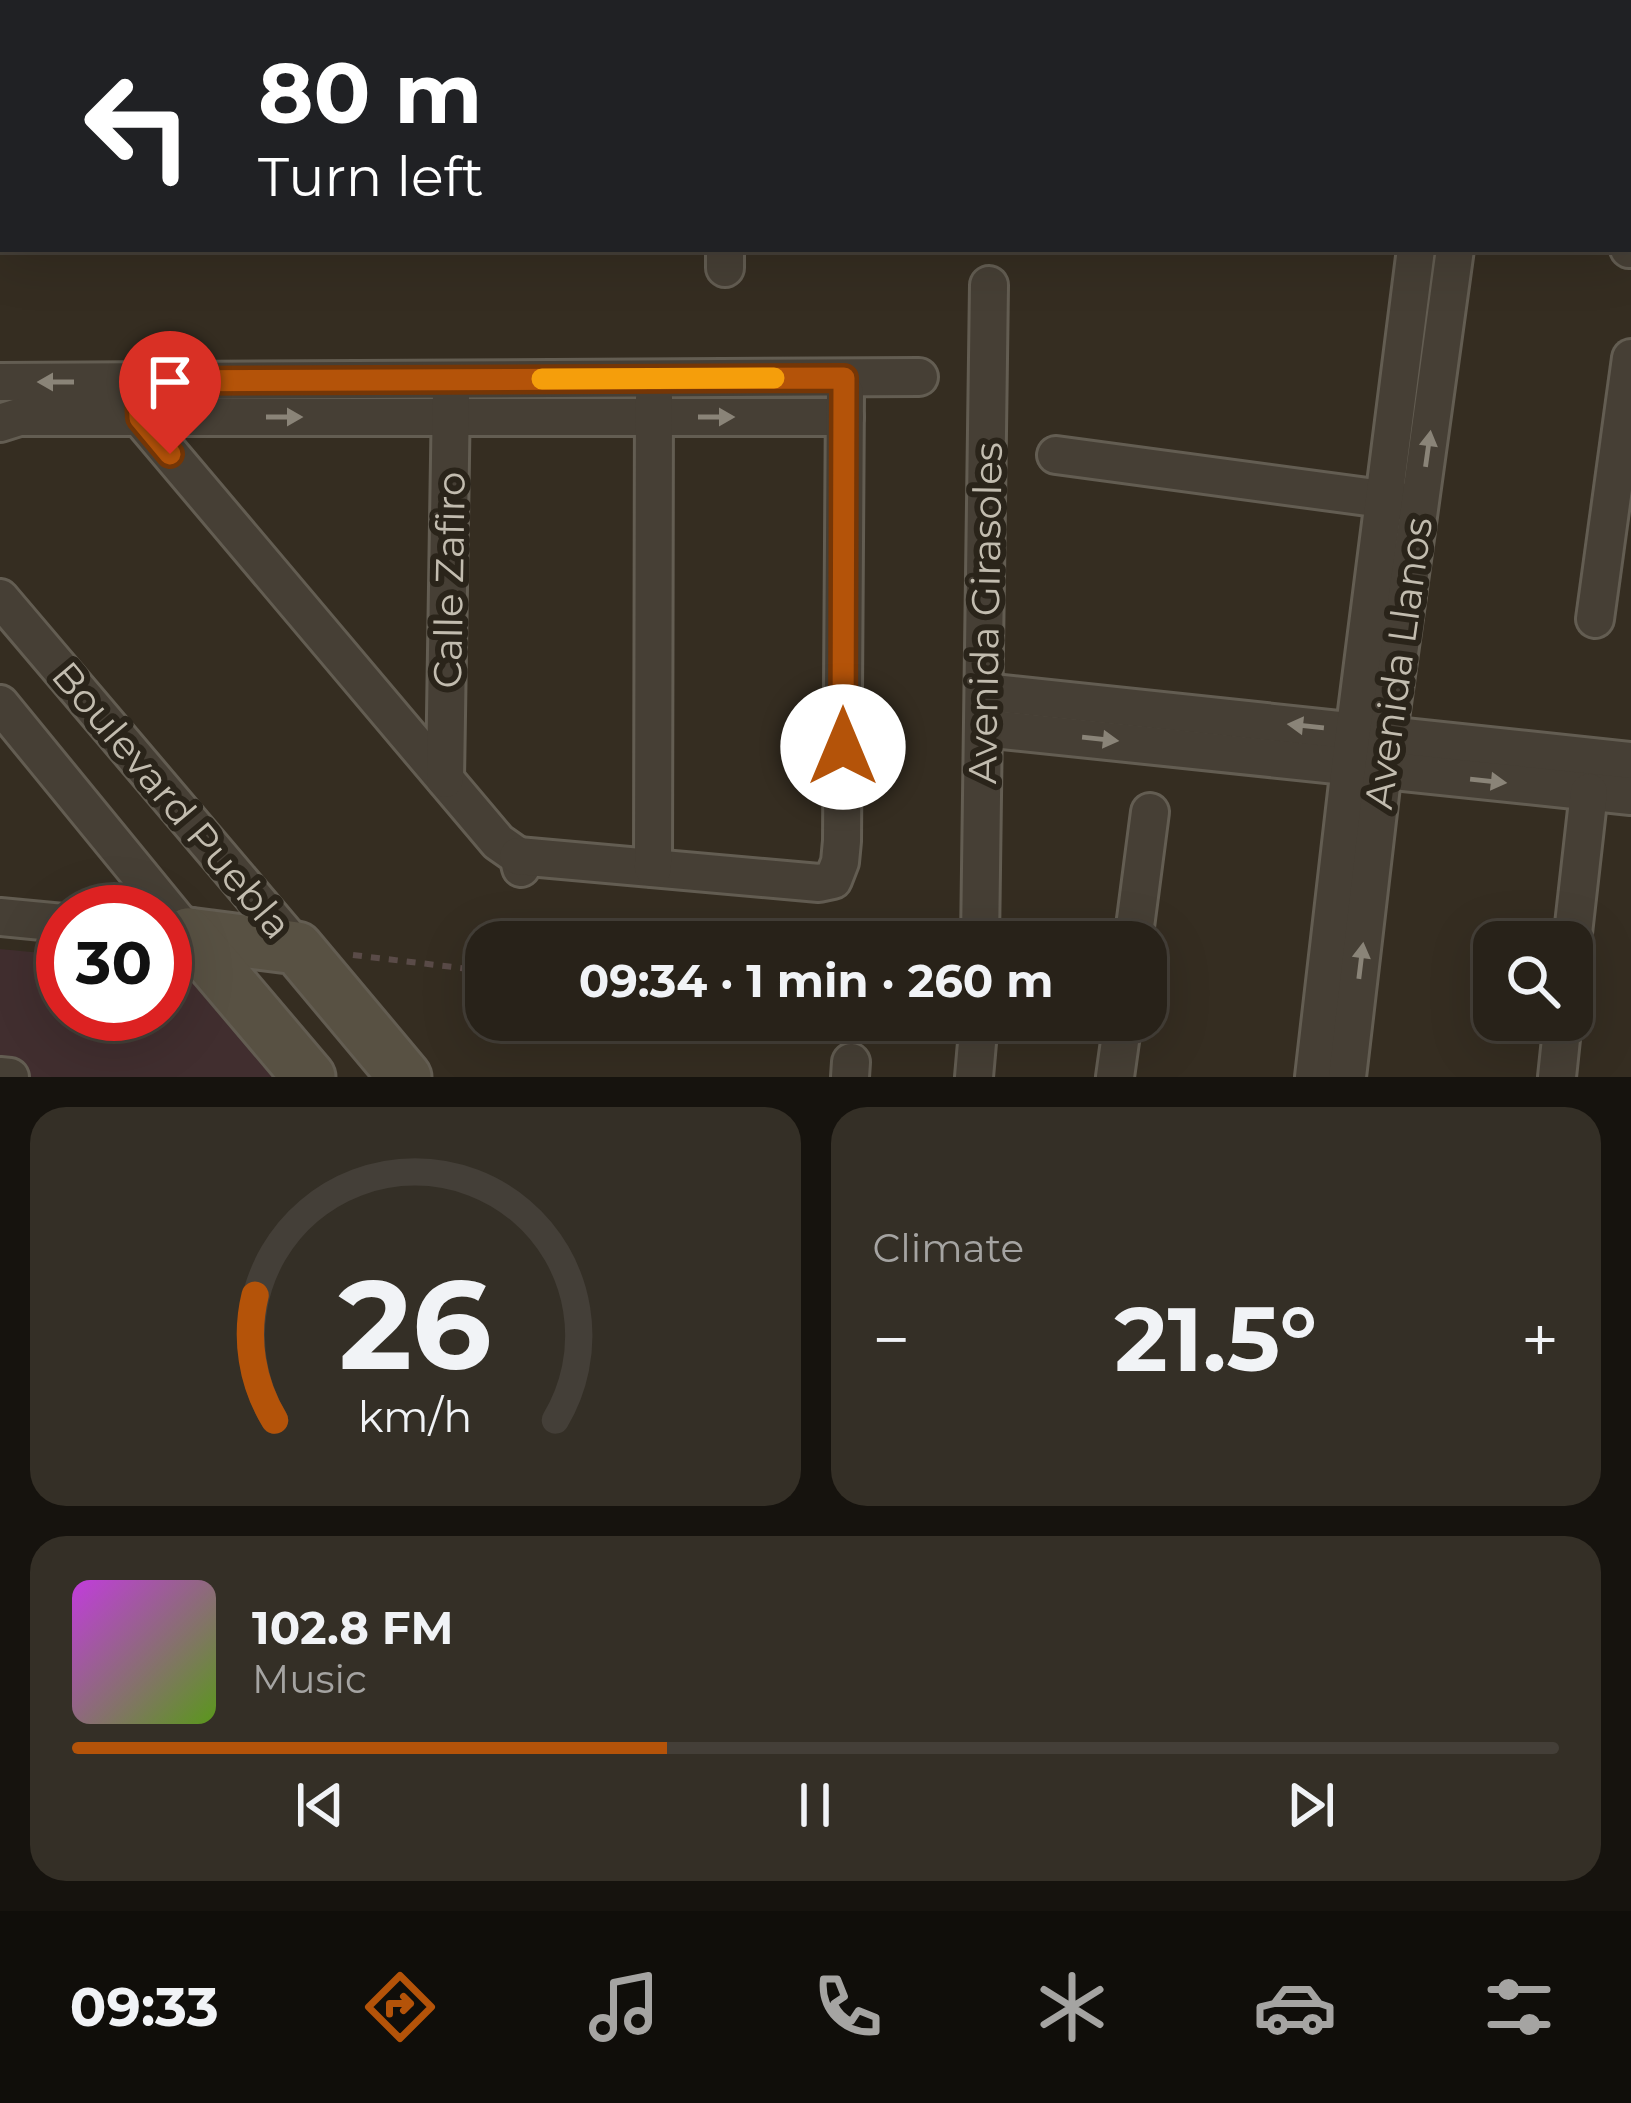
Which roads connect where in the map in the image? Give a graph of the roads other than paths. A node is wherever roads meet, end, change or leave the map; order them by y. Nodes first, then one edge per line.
1 (1416, 252) edge
2 (1454, 252) edge
3 (989, 285) dead end
4 (1631, 358) edge
5 (919, 377) dead end
6 (844, 378) junction
7 (654, 379) junction
8 (451, 380) junction
9 (0, 382) edge
10 (139, 399) junction
11 (452, 417) junction
12 (654, 417) junction
13 (845, 417) junction
14 (0, 423) edge
15 (1056, 454) dead end
16 (1402, 502) junction
17 (0, 598) edge
18 (1595, 619) dead end
19 (0, 704) edge
20 (984, 710) junction
21 (1369, 751) junction
22 (1631, 761) edge
23 (446, 779) junction
24 (1589, 792) junction
25 (1631, 796) edge
26 (1150, 812) dead end
27 (653, 868) junction
28 (139, 885) edge
29 (0, 917) edge
30 (36, 920) edge
31 (980, 921) edge
32 (1136, 921) edge
33 (1574, 921) edge
34 (192, 935) edge
35 (297, 948) junction
36 (192, 950) edge
37 (978, 1041) edge
38 (1120, 1041) edge
39 (1561, 1041) edge
40 (0, 1076) edge
41 (10, 1077) edge
42 (309, 1077) edge
43 (405, 1077) edge
44 (974, 1077) edge
45 (1115, 1077) edge
46 (1314, 1077) edge
47 (1347, 1077) edge
48 (1557, 1077) edge

1 - 16 street, Avenida Llanos
16 -> 2 street, Avenida Llanos
3 - 20 street, Avenida Girasoles
4 - 18 street
5 - 6 street
6 - 7 street
6 - 13 street
7 - 8 street
7 - 12 street
8 - 10 street
8 - 11 street, Calle Zafiro
10 -> 9 street
10 -> 11 street
10 - 14 street
10 - 23 street
11 - 12 street
11 - 23 street, Calle Zafiro
12 -> 13 street
12 - 27 street
13 - 27 street
15 - 16 street
16 - 21 street, Avenida Llanos
17 - 35 street, Boulevard Puebla
19 - 28 street
20 - 21 street
20 - 31 street, Avenida Girasoles
21 - 22 street
21 -> 24 street
21 - 46 street, Avenida Llanos
47 -> 21 street, Avenida Llanos
23 - 27 street
24 - 25 street
24 - 33 street
26 - 32 street
29 - 30 street
34 - 35 street, Boulevard Puebla
35 - 43 street, Boulevard Puebla
36 - 42 street, Boulevard Puebla
37 - 44 street
38 - 45 street
39 - 48 street
40 - 41 street

